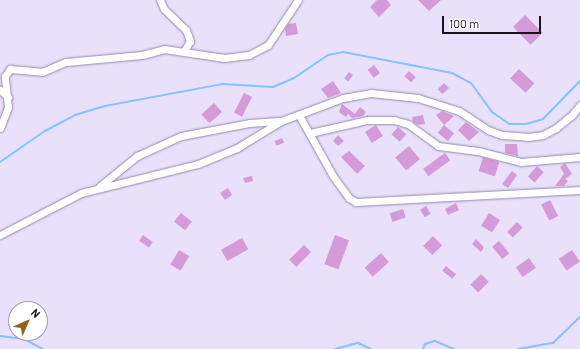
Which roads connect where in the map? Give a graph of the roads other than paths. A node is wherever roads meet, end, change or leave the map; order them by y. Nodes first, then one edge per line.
1 (160, 0) edge
2 (298, 0) edge
3 (190, 38) junction
4 (184, 51) junction
5 (203, 54) junction
6 (0, 90) edge
7 (8, 97) junction
8 (580, 105) edge
9 (299, 115) junction
10 (281, 121) junction
11 (0, 128) edge
12 (310, 133) junction
13 (580, 157) edge
14 (100, 187) junction
15 (580, 190) edge
16 (0, 235) edge

1 - 3 street
2 - 5 street
3 - 4 street
3 - 5 street
4 - 5 street
4 - 7 street
6 - 7 street
7 - 11 street
8 - 9 street
9 - 10 street
9 - 12 street
10 - 14 street
10 - 14 street
12 - 13 street
12 - 15 street
14 - 16 street

